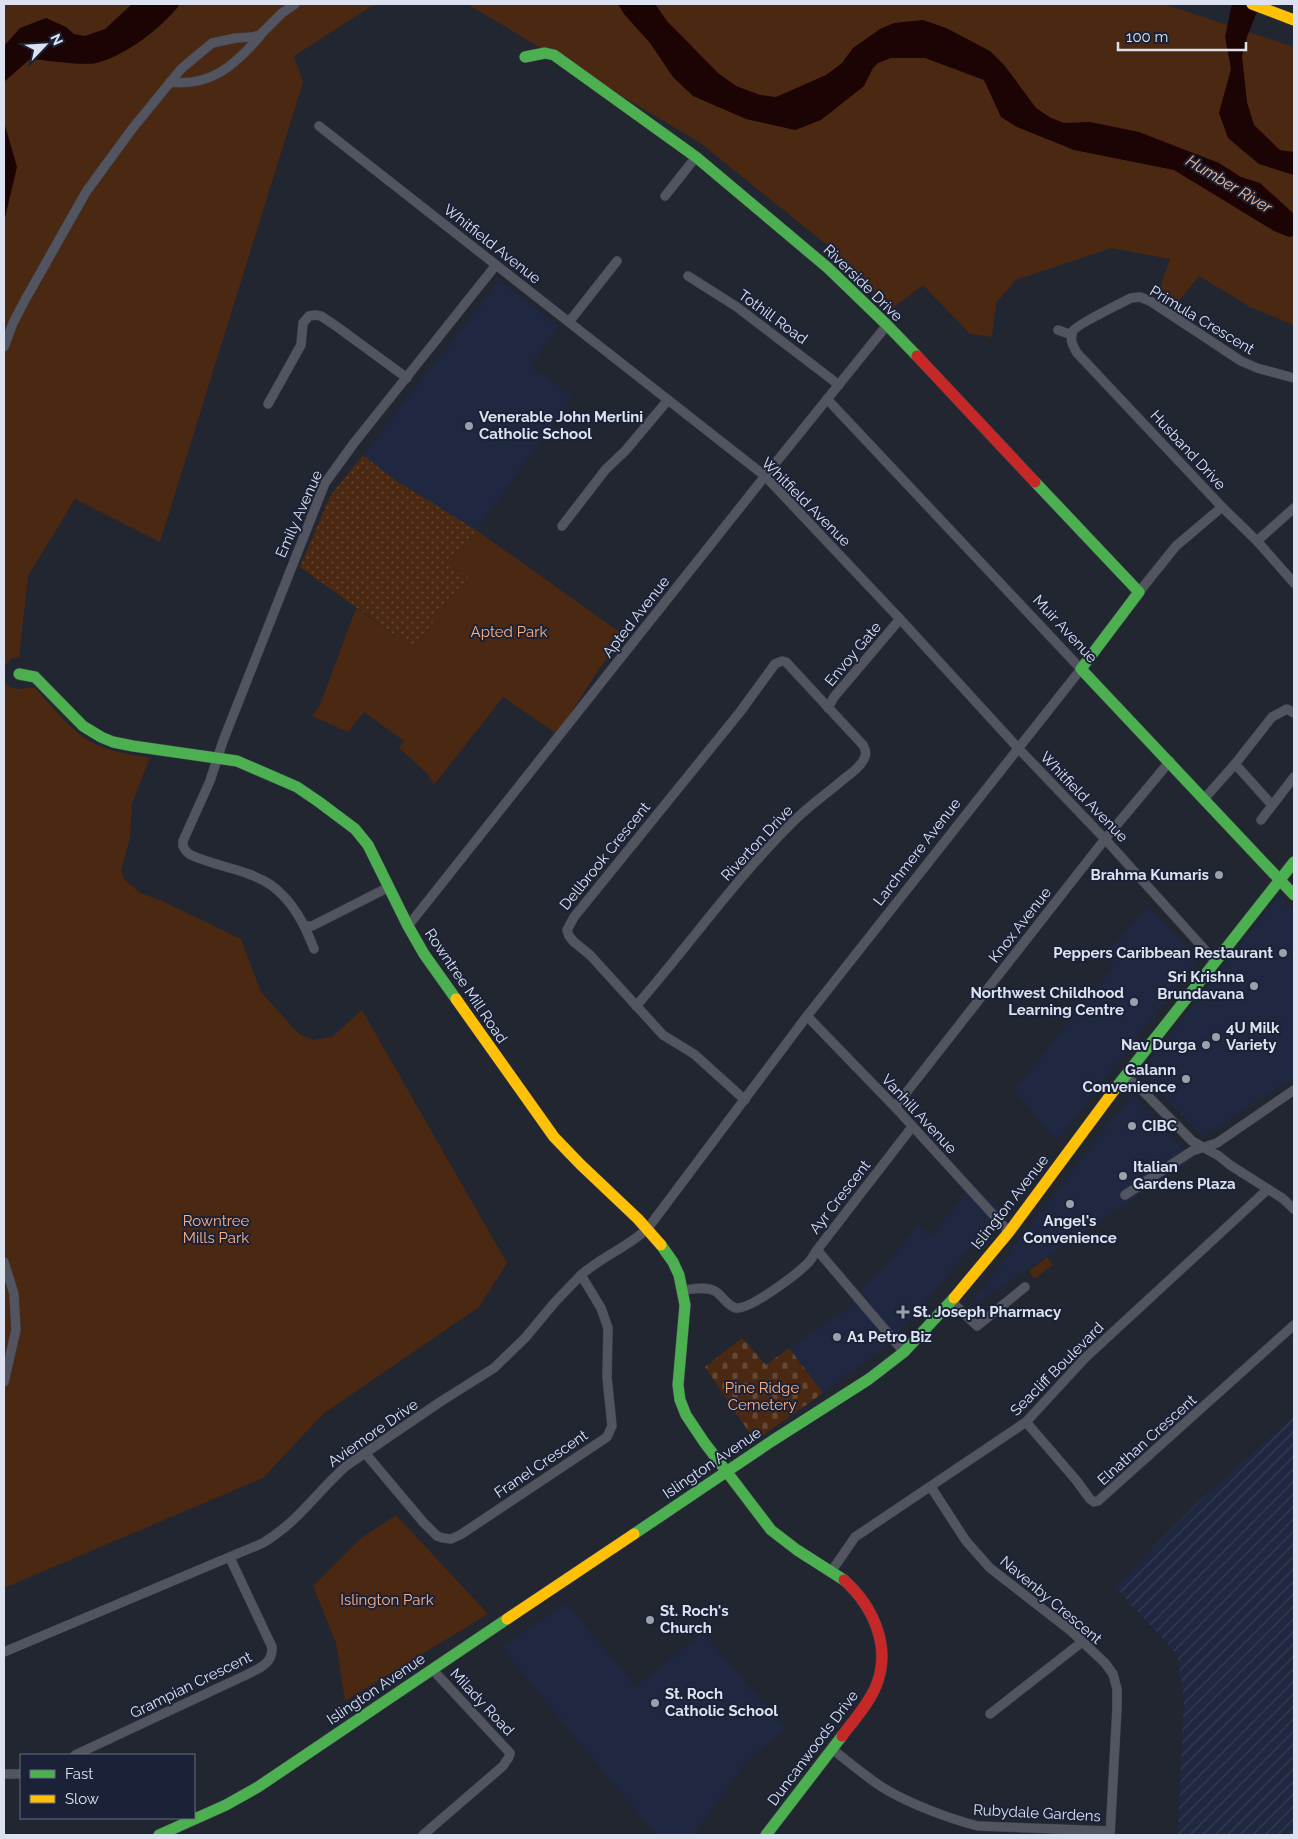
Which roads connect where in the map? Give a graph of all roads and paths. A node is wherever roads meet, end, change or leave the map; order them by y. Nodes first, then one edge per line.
1 (295, 4) edge
2 (1252, 4) edge
3 (1294, 20) edge
4 (260, 35) junction
5 (525, 58) dead end
6 (170, 82) junction
7 (319, 126) dead end
8 (696, 157) junction
9 (665, 196) dead end
10 (617, 262) dead end
11 (496, 265) junction
12 (688, 276) dead end
13 (570, 322) junction
14 (887, 326) junction
15 (1058, 330) dead end
16 (1072, 333) junction
17 (4, 348) edge
18 (407, 378) junction
19 (1294, 378) edge
20 (838, 385) junction
21 (827, 398) junction
22 (668, 400) junction
23 (268, 404) dead end
24 (765, 476) junction
25 (1222, 507) junction
26 (1294, 508) edge
27 (562, 526) dead end
28 (1257, 541) junction
29 (1294, 583) edge
30 (1139, 592) junction
31 (900, 619) junction
32 (1081, 668) junction
33 (19, 674) dead end
34 (828, 708) junction
35 (1294, 713) edge
36 (1018, 748) junction
37 (218, 757) junction
38 (1170, 761) junction
39 (1235, 764) junction
40 (1294, 777) edge
41 (1204, 799) junction
42 (1272, 805) junction
43 (1260, 820) dead end
44 (1105, 839) junction
45 (1294, 862) edge
46 (1281, 880) junction
47 (390, 887) junction
48 (1294, 894) edge
49 (305, 926) junction
50 (408, 926) junction
51 (314, 949) dead end
52 (1215, 961) junction
53 (636, 1006) junction
54 (807, 1016) junction
55 (1125, 1076) junction
56 (1294, 1090) edge
57 (745, 1100) junction
58 (895, 1106) junction
59 (912, 1127) junction
60 (1204, 1148) junction
61 (1268, 1189) junction
62 (1125, 1195) dead end
63 (1294, 1209) edge
64 (648, 1228) junction
65 (1009, 1232) junction
66 (817, 1250) junction
67 (4, 1262) edge
68 (581, 1275) junction
69 (1025, 1287) dead end
70 (684, 1290) junction
71 (951, 1301) junction
72 (1294, 1324) edge
73 (904, 1352) junction
74 (4, 1382) edge
75 (1026, 1422) junction
76 (365, 1454) junction
77 (726, 1472) junction
78 (931, 1487) junction
79 (230, 1558) junction
80 (831, 1572) junction
81 (1082, 1642) junction
82 (4, 1652) edge
83 (432, 1669) junction
84 (990, 1714) dead end
85 (833, 1750) junction
86 (77, 1754) edge
87 (4, 1774) edge
88 (20, 1774) edge
89 (194, 1819) edge
90 (195, 1819) edge
91 (1110, 1833) edge
92 (158, 1835) edge
93 (423, 1835) edge
94 (766, 1835) edge

1 - 4 street
2 - 3 street
4 - 6 street
4 - 6 street
5 - 8 street, Riverside Drive
6 - 17 street
7 - 11 street, Whitfield Avenue
8 - 9 street
8 - 14 street, Riverside Drive
10 - 13 street
11 - 13 street, Whitfield Avenue
11 - 18 street, Emily Avenue
12 - 20 street, Tothill Road
13 - 22 street, Whitfield Avenue
14 - 20 street, Apted Avenue
14 - 30 street, Riverside Drive
15 - 16 street
16 - 19 street, Primula Crescent
16 - 25 street, Husband Drive
18 - 23 street
18 - 37 street, Emily Avenue
20 - 21 street, Apted Avenue
21 - 24 street, Apted Avenue
21 - 32 street, Muir Avenue
22 - 24 street, Whitfield Avenue
22 - 27 street
24 - 31 street, Whitfield Avenue
24 - 50 street, Apted Avenue
25 - 28 street, Husband Drive
25 - 30 street, Larchmere Avenue
26 - 28 street
28 - 29 street, Husband Drive
30 - 32 street, Larchmere Avenue
31 - 34 street, Envoy Gate
31 - 36 street, Whitfield Avenue
32 - 36 street, Larchmere Avenue
32 - 38 street, Muir Avenue
33 - 37 street, Rowntree Mill Road
34 - 53 street, Riverton Drive
34 - 53 street, Dellbrook Crescent
35 - 39 street
36 - 44 street, Whitfield Avenue
36 - 54 street, Larchmere Avenue
37 - 47 street, Rowntree Mill Road
37 - 49 street, Emily Avenue
38 - 41 street, Muir Avenue
38 - 44 street, Knox Avenue
39 - 41 street
39 - 42 street
40 - 42 street
41 - 46 street, Muir Avenue
42 - 43 street
44 - 52 street, Whitfield Avenue
44 - 58 street, Knox Avenue
45 - 46 street, Islington Avenue
46 - 48 street, Muir Avenue
46 - 52 street, Islington Avenue
47 - 49 street
47 - 50 street, Rowntree Mill Road
49 - 51 street
50 - 64 street, Rowntree Mill Road
52 - 55 street, Islington Avenue
53 - 57 street, Dellbrook Crescent
54 - 57 street, Larchmere Avenue
54 - 58 street, Vanhill Avenue
55 - 60 street
55 - 65 street, Islington Avenue
56 - 60 street
57 - 64 street, Larchmere Avenue
58 - 59 street, Vanhill Avenue
59 - 65 street, Vanhill Avenue
59 - 66 street, Ayr Crescent
60 - 61 street
60 - 62 street
61 - 63 street
61 - 75 street, Seacliff Boulevard
64 - 68 street, Aviemore Drive
64 - 70 street, Rowntree Mill Road
65 - 71 street, Islington Avenue
66 - 70 street
66 - 73 street, Ayr Crescent
67 - 74 street
68 - 76 street, Aviemore Drive
68 - 76 street, Franel Crescent
69 - 71 street
70 - 77 street, Rowntree Mill Road
71 - 73 street, Islington Avenue
72 - 75 street, Elnathan Crescent
73 - 77 street, Islington Avenue
75 - 78 street, Seacliff Boulevard
76 - 79 street, Aviemore Drive
77 - 80 street, Duncanwoods Drive
77 - 83 street, Islington Avenue
78 - 80 street, Seacliff Boulevard
78 - 81 street, Navenby Crescent
79 - 82 street, Aviemore Drive
79 - 86 street, Grampian Crescent
80 - 85 street, Duncanwoods Drive
81 - 84 street
81 - 91 street, Navenby Crescent
83 - 90 street, Islington Avenue
83 - 93 street, Milady Road
85 - 91 street, Rubydale Gardens
85 - 94 street, Duncanwoods Drive
87 - 88 street
89 - 92 street, Islington Avenue

